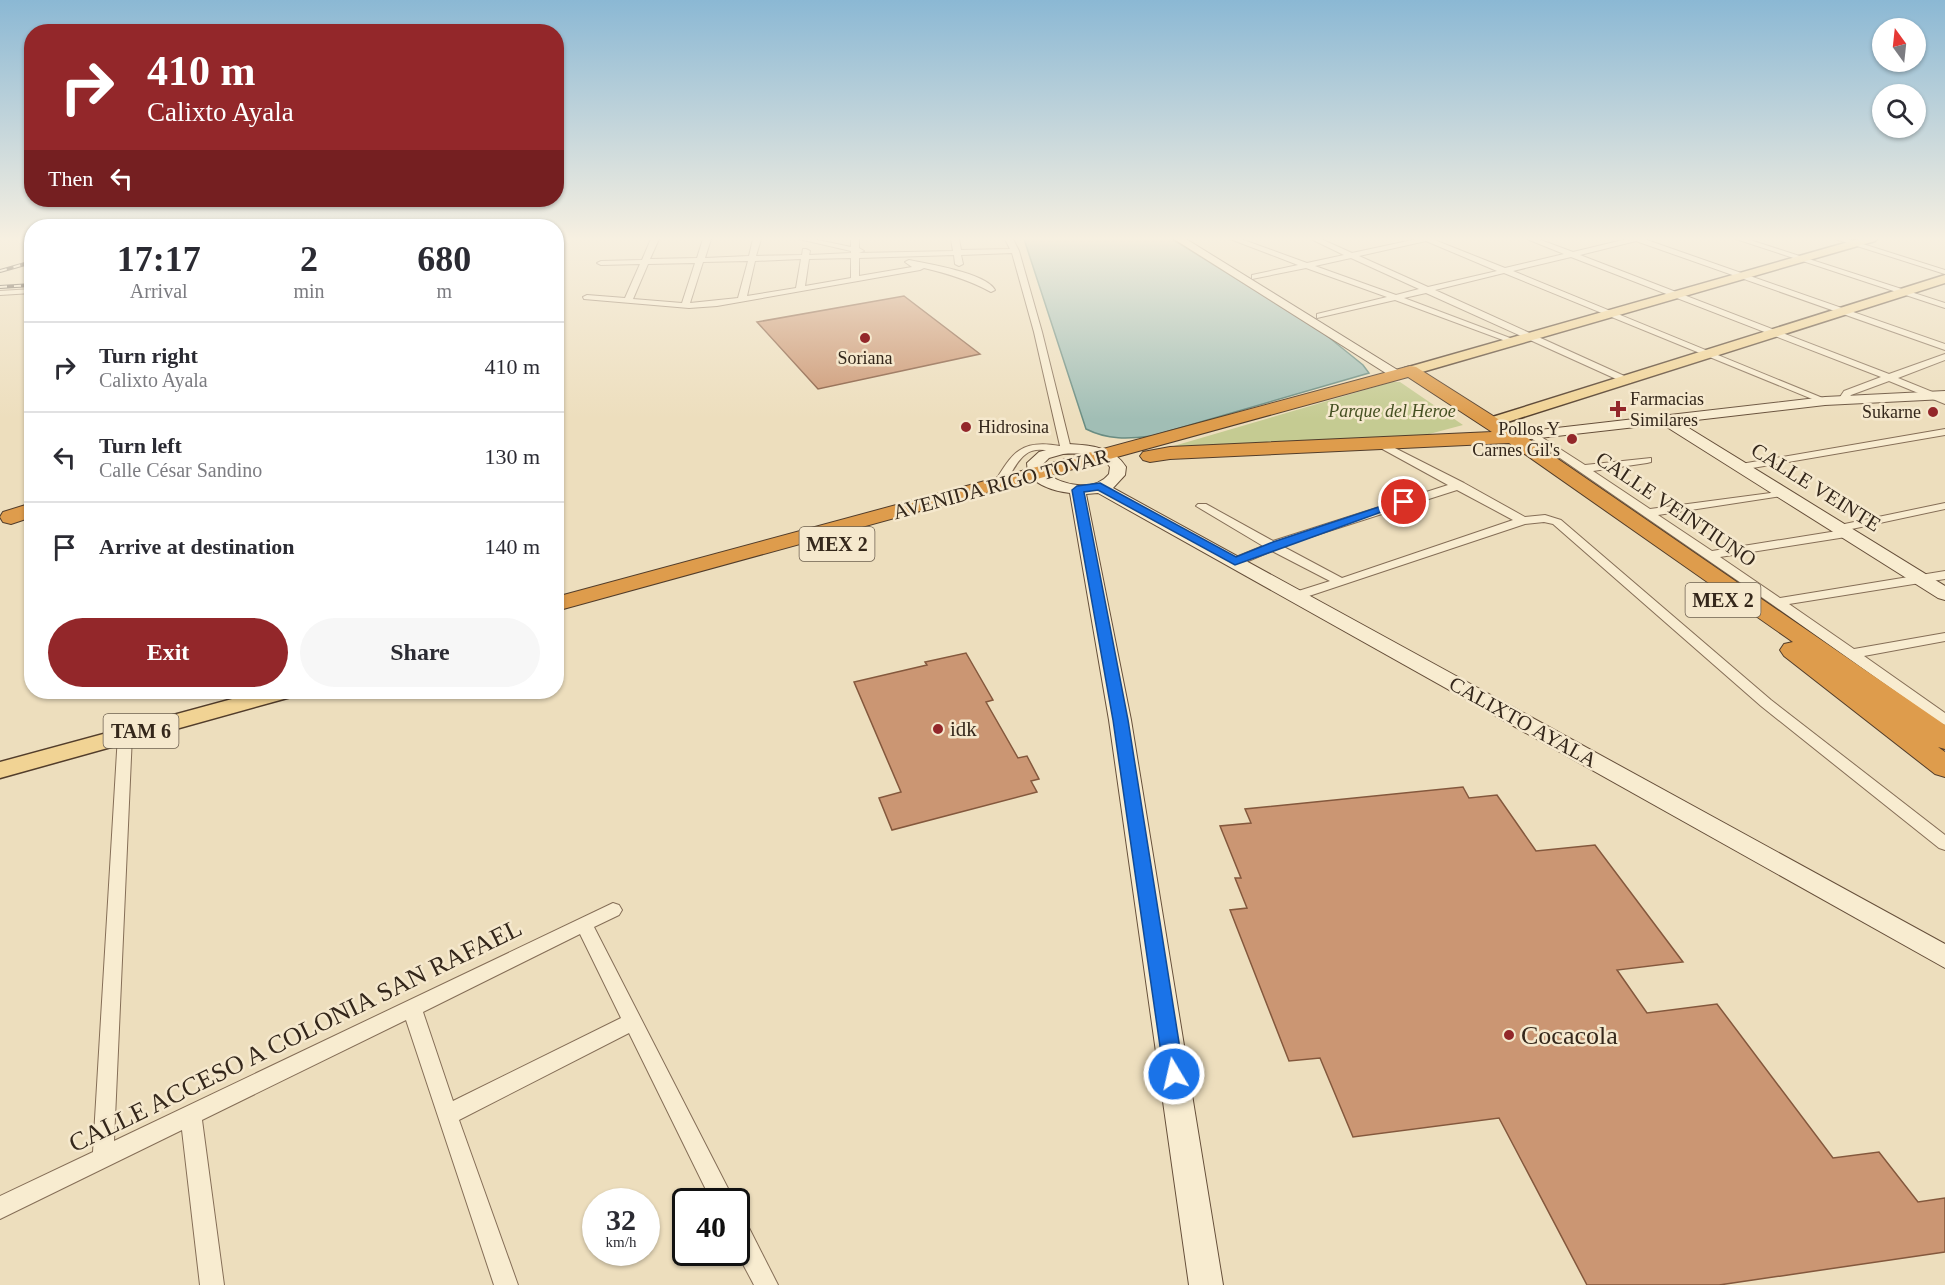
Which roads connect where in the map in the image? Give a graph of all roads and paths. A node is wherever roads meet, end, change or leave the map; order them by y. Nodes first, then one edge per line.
1 (614, 299) edge
2 (687, 299) edge
3 (742, 299) edge
4 (1029, 299) edge
5 (1280, 299) edge
6 (1292, 299) edge
7 (1390, 299) edge
8 (1397, 299) edge
9 (1447, 299) edge
10 (1576, 299) edge
11 (1660, 299) edge
12 (1691, 299) edge
13 (1806, 299) edge
14 (1883, 299) edge
15 (1924, 299) edge
16 (628, 300) joint
17 (685, 305) junction
18 (1945, 306) edge
19 (1843, 312) junction
20 (1611, 313) junction
21 (1320, 316) junction
22 (1778, 333) junction
23 (1531, 336) junction
24 (1514, 341) junction
25 (1945, 347) edge
26 (1712, 354) junction
27 (1945, 357) edge
28 (1403, 372) junction
29 (1890, 377) junction
30 (1628, 381) junction
31 (1941, 397) edge
32 (1843, 399) junction
33 (1825, 401) junction
34 (1664, 419) junction
35 (1502, 431) junction
36 (1945, 432) edge
37 (1454, 440) junction
38 (1423, 441) junction
39 (1379, 443) junction
40 (1063, 449) junction
41 (1112, 460) junction
42 (1647, 460) dead end
43 (1532, 464) junction
44 (1576, 464) junction
45 (1741, 467) junction
46 (1042, 479) junction
47 (995, 485) junction
48 (1460, 485) junction
49 (1089, 488) junction
50 (1782, 493) junction
51 (1605, 501) junction
52 (1202, 506) dead end
53 (1945, 506) edge
54 (1648, 513) junction
55 (1523, 521) junction
56 (888, 530) junction
57 (1843, 530) junction
58 (1272, 546) junction
59 (785, 550) junction
60 (1711, 555) junction
61 (1235, 562) junction
62 (1945, 575) edge
63 (1922, 579) junction
64 (1341, 582) junction
65 (1945, 594) edge
66 (1297, 596) junction
67 (564, 602) edge
68 (1778, 602) junction
69 (564, 616) edge
70 (1945, 637) edge
71 (1851, 654) junction
72 (257, 699) edge
73 (1945, 725) edge
74 (125, 735) junction
75 (1945, 767) edge
76 (0, 770) edge
77 (1945, 844) edge
78 (614, 910) dead end
79 (584, 925) junction
80 (1945, 957) edge
81 (412, 1007) junction
82 (634, 1021) junction
83 (447, 1115) junction
84 (191, 1116) junction
85 (104, 1158) junction
86 (717, 1188) edge
87 (0, 1208) edge
88 (750, 1254) edge
89 (212, 1285) edge
90 (506, 1285) edge
91 (766, 1285) edge
92 (1206, 1285) edge

1 - 16 street
2 - 17 street
3 - 17 street
4 - 40 street
5 - 28 street
6 - 21 street
7 - 21 street
8 - 24 street
9 - 23 street
10 - 20 street
11 - 20 main road, MEX 2
12 - 22 street
13 - 19 street
14 - 19 main road, MEX 2
15 - 18 street
16 - 17 street
19 - 22 main road, MEX 2
19 - 25 street
20 - 23 main road, MEX 2
20 - 26 street
21 - 28 street
22 - 26 main road, MEX 2
22 - 29 street
23 - 24 main road, MEX 2
23 - 30 street
24 - 28 main road, MEX 2
26 - 30 main road, MEX 2
26 - 33 street
27 - 29 street
28 - 35 highway, MEX 2
28 - 41 highway, AVENIDA RIGO TOVAR / MEX 2
29 - 31 street
29 - 32 street
30 - 35 main road, MEX 2
31 - 32 street
32 - 33 street
33 - 34 street
34 - 35 street
34 - 45 street, CALLE VEINTE
35 - 37 highway
35 - 38 highway, MEX 2
35 - 43 highway, MEX 2
35 - 44 street, CALLE VEINTIUNO
35 - 51 highway, MEX 2
36 - 45 street
37 - 38 highway
37 - 43 highway
38 - 39 highway, MEX 2
39 - 41 highway, AVENIDA RIGO TOVAR / MEX 2
39 - 48 street
40 - 41 street
40 - 46 street
40 - 47 street
41 - 46 highway, AVENIDA RIGO TOVAR / MEX 2
41 - 49 street
42 - 44 street
43 - 75 highway, MEX 2
44 - 51 highway
44 - 54 street, CALLE VEINTIUNO
45 - 50 street, CALLE VEINTE
46 - 47 highway, AVENIDA RIGO TOVAR / MEX 2
46 - 49 street, CALIXTO AYALA
46 - 56 highway, AVENIDA RIGO TOVAR / MEX 2
47 - 56 highway
47 - 59 highway, AVENIDA RIGO TOVAR / MEX 2
48 - 55 street
48 - 58 street
49 - 61 street, CALIXTO AYALA
49 - 92 street
50 - 54 street
50 - 57 street, CALLE VEINTE
51 - 73 highway, MEX 2
52 - 58 street
53 - 57 street
54 - 60 street, CALLE VEINTIUNO
55 - 64 street
55 - 77 street
56 - 59 highway, AVENIDA RIGO TOVAR / MEX 2
57 - 60 street
57 - 63 street, CALLE VEINTE
58 - 61 street
58 - 64 street
59 - 67 highway, AVENIDA RIGO TOVAR / MEX 2
59 - 69 highway, AVENIDA RIGO TOVAR / MEX 2
60 - 68 street, CALLE VEINTIUNO
61 - 66 street, CALIXTO AYALA
62 - 63 street
63 - 65 street, CALLE VEINTE
63 - 68 street
64 - 66 street
66 - 80 street, CALIXTO AYALA
68 - 71 street, CALLE VEINTIUNO
70 - 71 street
71 - 73 street, CALLE VEINTIUNO
72 - 74 main road, TAM 6
74 - 76 main road, TAM 6
74 - 85 street
78 - 79 street, CALLE ACCESO A COLONIA SAN RAFAEL
79 - 81 street, CALLE ACCESO A COLONIA SAN RAFAEL
79 - 82 street
81 - 83 street
81 - 84 street, CALLE ACCESO A COLONIA SAN RAFAEL
82 - 83 street
82 - 86 street
83 - 90 street
84 - 85 street, CALLE ACCESO A COLONIA SAN RAFAEL
84 - 89 street
85 - 87 street, CALLE ACCESO A COLONIA SAN RAFAEL
88 - 91 street

